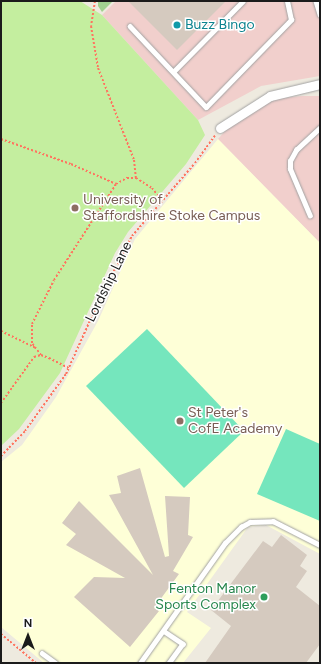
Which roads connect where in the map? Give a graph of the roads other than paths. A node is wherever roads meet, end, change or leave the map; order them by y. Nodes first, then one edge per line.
1 (243, 1) edge
2 (287, 1) edge
3 (316, 1) edge
4 (320, 14) edge
5 (130, 26) dead end
6 (174, 71) junction
7 (320, 84) edge
8 (220, 128) road end
9 (320, 128) edge
10 (310, 216) dead end
11 (320, 545) edge
12 (164, 631) junction
13 (42, 653) dead end
14 (56, 663) edge
15 (140, 663) edge
16 (169, 663) edge

1 - 6 lane
2 - 6 lane
3 - 4 lane
5 - 6 lane
7 - 8 street
9 - 10 lane
11 - 12 lane
12 - 15 lane
12 - 16 lane
13 - 14 lane

